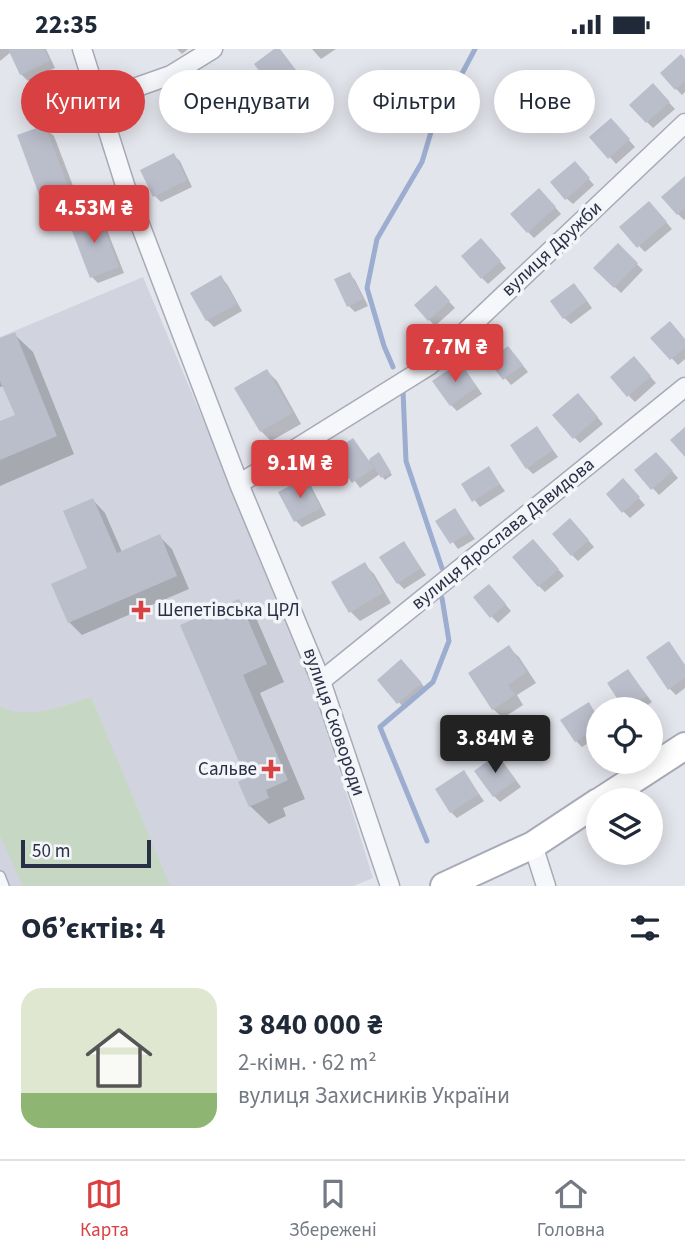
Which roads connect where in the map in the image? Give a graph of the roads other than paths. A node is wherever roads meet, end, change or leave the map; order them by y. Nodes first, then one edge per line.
1 (82, 49) edge
2 (213, 49) edge
3 (89, 70) edge
4 (145, 84) edge
5 (685, 123) edge
6 (110, 133) edge
7 (685, 387) edge
8 (239, 484) junction
9 (321, 681) junction
10 (685, 745) edge
11 (620, 788) edge
12 (586, 810) edge
13 (533, 845) junction
14 (0, 876) edge
15 (5, 886) edge
16 (390, 886) edge
17 (444, 886) edge
18 (546, 886) edge

1 - 3 street, вулиця Сковороди
2 - 4 street
5 - 8 street, вулиця Дружби
6 - 8 street, вулиця Сковороди
7 - 9 street, вулиця Ярослава Давидова
8 - 9 street, вулиця Сковороди
9 - 16 street, вулиця Сковороди
10 - 11 main road
12 - 13 main road
13 - 17 main road
13 - 18 street
14 - 15 lane

